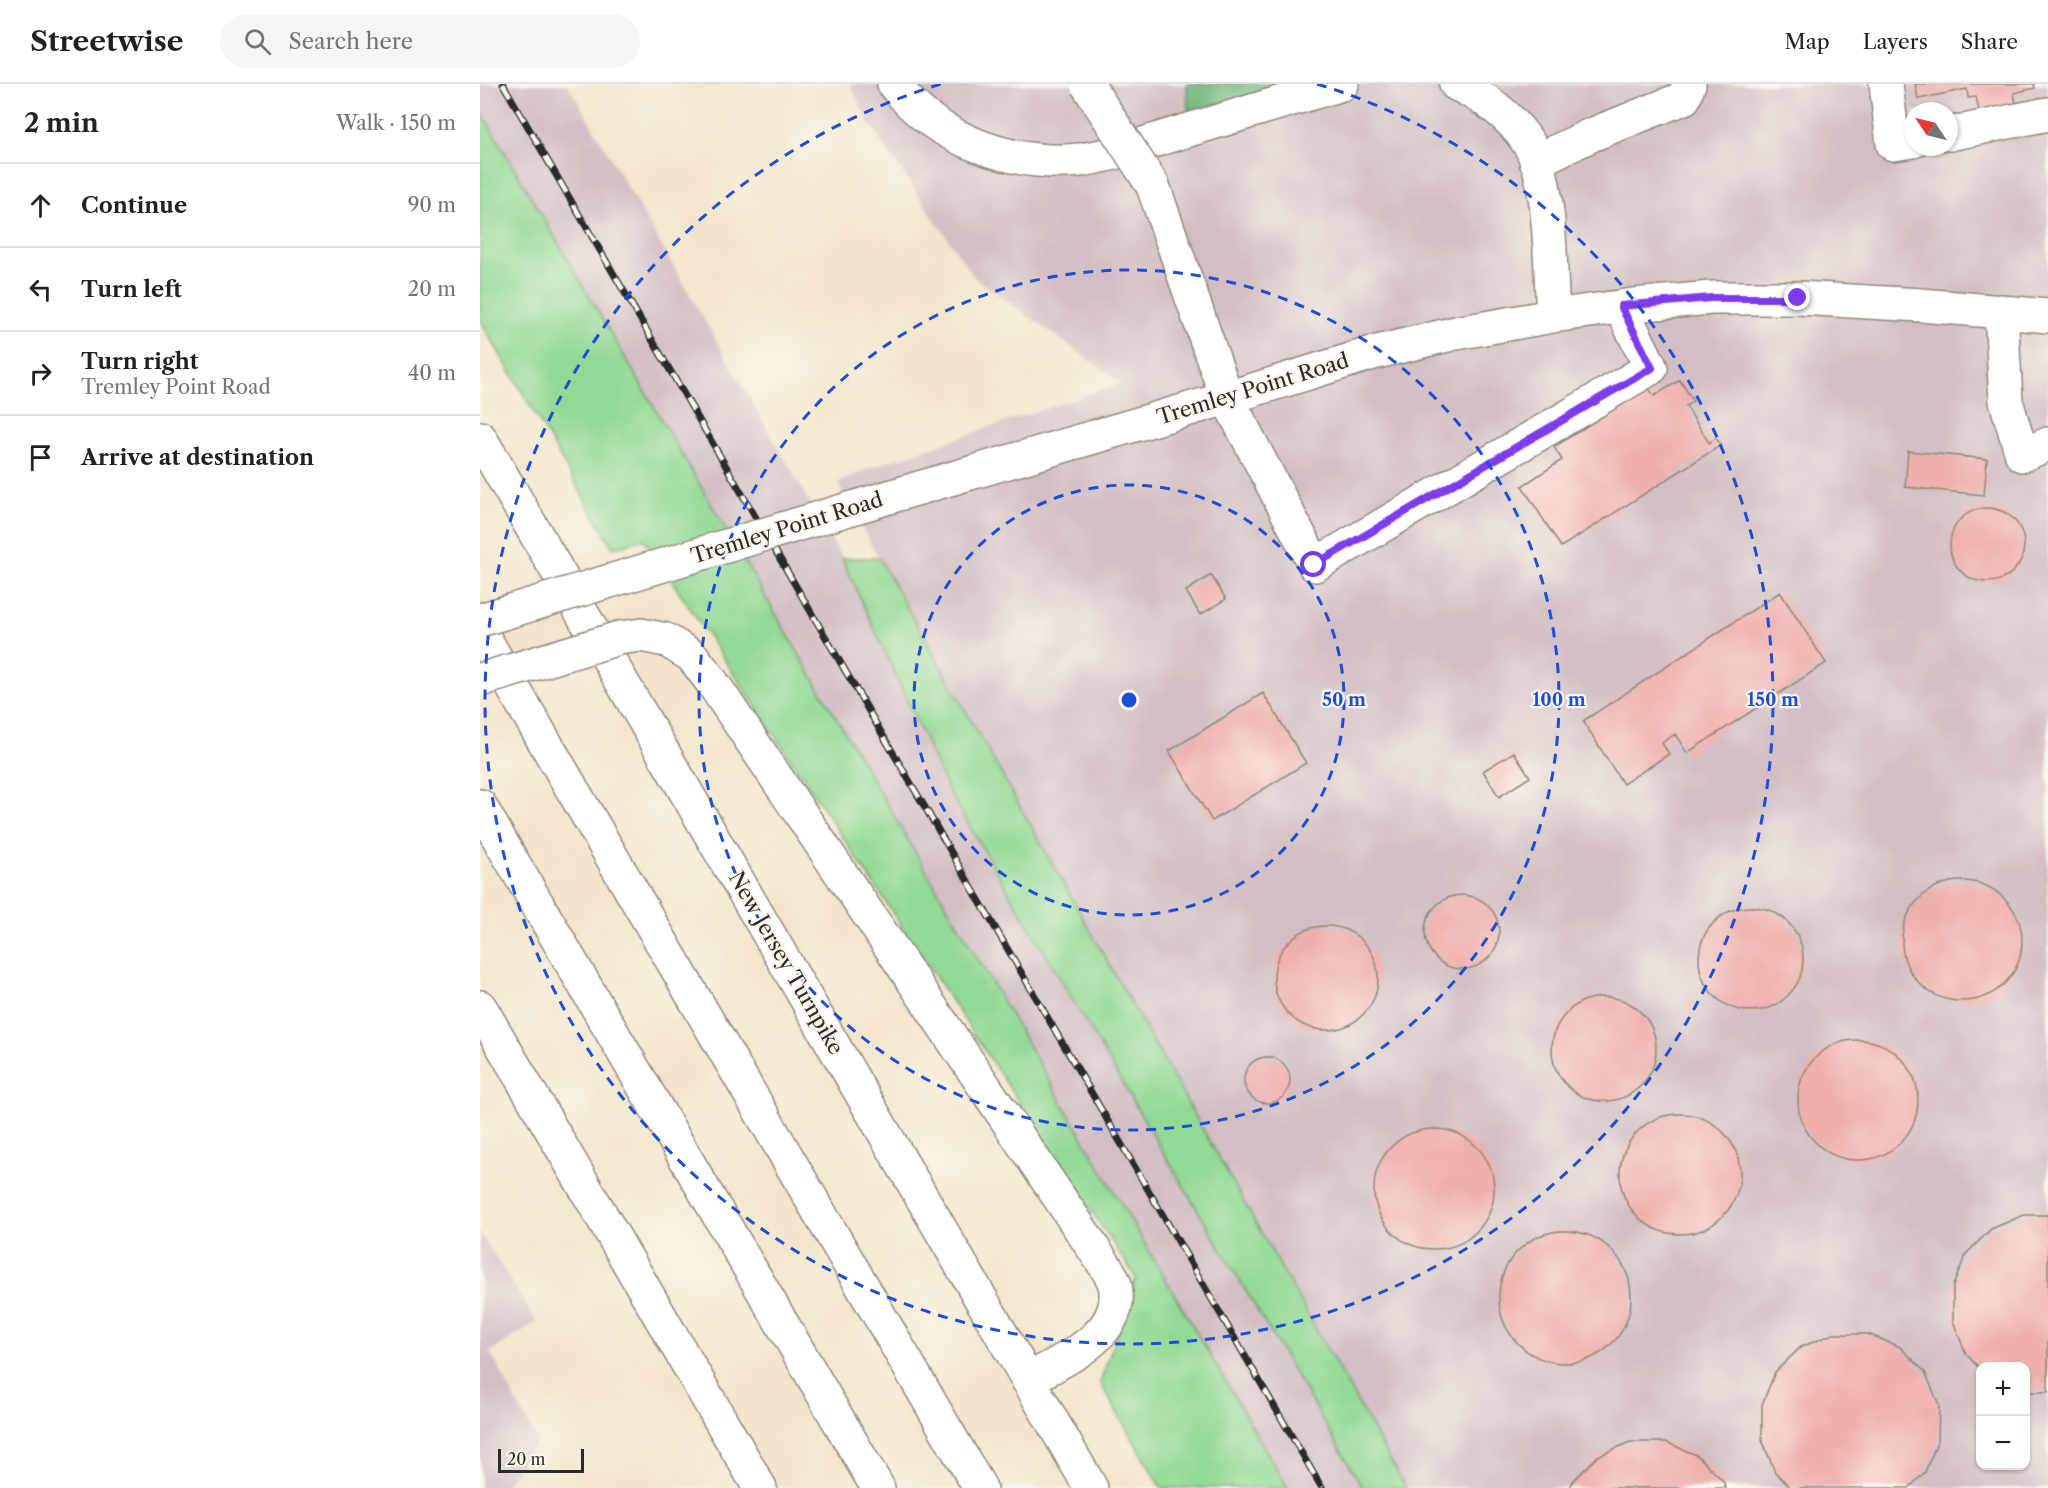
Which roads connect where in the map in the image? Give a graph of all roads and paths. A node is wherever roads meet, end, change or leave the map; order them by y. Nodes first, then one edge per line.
1 (894, 84) edge
2 (1087, 84) edge
3 (1342, 84) edge
4 (1456, 84) edge
5 (1689, 84) edge
6 (1886, 84) edge
7 (2048, 114) edge
8 (1958, 132) edge
9 (1904, 142) edge
10 (1536, 161) junction
11 (1621, 306) junction
12 (2001, 311) junction
13 (1553, 316) junction
14 (2048, 316) edge
15 (1227, 398) junction
16 (480, 438) edge
17 (2048, 444) edge
18 (480, 620) edge
19 (480, 631) edge
20 (480, 680) edge
21 (480, 806) edge
22 (480, 1007) edge
23 (1028, 1380) junction
24 (760, 1488) edge
25 (878, 1488) edge
26 (980, 1488) edge
27 (1091, 1488) edge

1 - 3 main road
2 - 15 main road, bridge
4 - 10 main road
5 - 10 main road
6 - 9 main road
7 - 8 main road
10 - 13 main road
11 - 12 main road, Tremley Point Road
11 - 13 main road, Tremley Point Road
11 - 15 main road
12 - 14 main road, Tremley Point Road
12 - 17 main road
13 - 15 main road, Tremley Point Road
15 - 18 main road, Tremley Point Road, bridge
16 - 23 main road, New Jersey Turnpike
19 - 26 main road
20 - 23 main road, bridge
21 - 25 main road
22 - 24 main road
23 - 27 main road, New Jersey Turnpike

